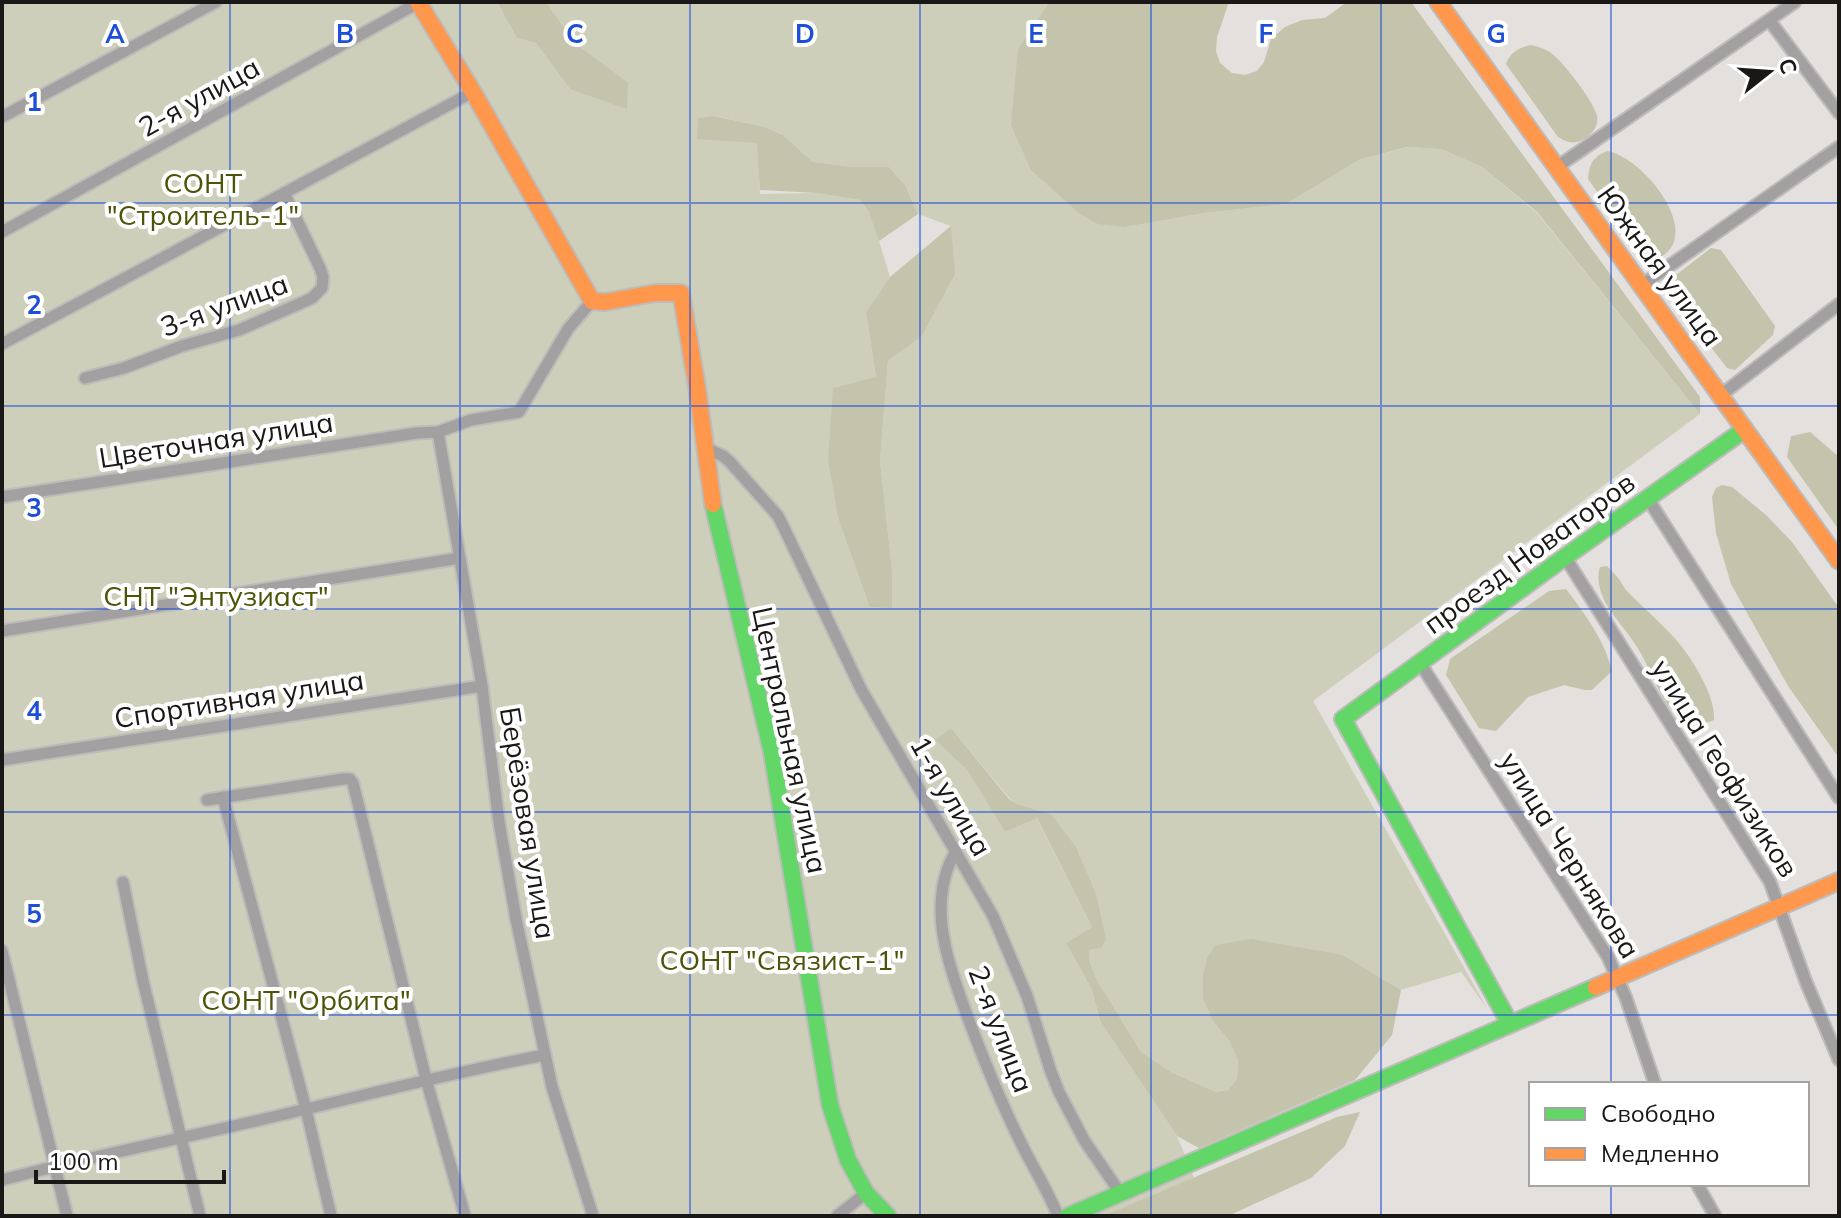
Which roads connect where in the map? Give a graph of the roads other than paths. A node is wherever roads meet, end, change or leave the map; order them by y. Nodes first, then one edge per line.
1 (216, 2) edge
2 (418, 2) edge
3 (1438, 2) edge
4 (1795, 2) edge
5 (1769, 20) junction
6 (473, 92) junction
7 (1839, 113) edge
8 (2, 117) edge
9 (1839, 147) edge
10 (1557, 167) junction
11 (284, 193) junction
12 (2, 232) edge
13 (1642, 285) junction
14 (592, 301) junction
15 (1839, 304) edge
16 (2, 344) edge
17 (85, 378) dead end
18 (1721, 395) junction
19 (1744, 430) junction
20 (438, 432) junction
21 (704, 447) junction
22 (2, 497) edge
23 (1648, 499) junction
24 (1565, 557) junction
25 (460, 558) junction
26 (1839, 561) edge
27 (2, 631) edge
28 (1420, 663) junction
29 (482, 686) junction
30 (2, 760) edge
31 (223, 797) junction
32 (1839, 798) edge
33 (207, 800) dead end
34 (956, 851) junction
35 (1839, 881) edge
36 (123, 882) dead end
37 (1780, 907) junction
38 (2, 951) edge
39 (1618, 978) junction
40 (1510, 1024) junction
41 (545, 1055) junction
42 (1839, 1060) edge
43 (426, 1079) junction
44 (1654, 1082) edge
45 (306, 1109) junction
46 (180, 1137) junction
47 (54, 1166) junction
48 (2, 1180) edge
49 (1698, 1186) edge
50 (866, 1193) junction
51 (1121, 1194) junction
52 (67, 1216) edge
53 (200, 1216) edge
54 (331, 1216) edge
55 (465, 1216) edge
56 (593, 1216) edge
57 (837, 1216) edge
58 (888, 1216) edge
59 (1058, 1216) edge
60 (1068, 1216) edge
61 (1715, 1216) edge

1 - 8 street
2 - 6 street
2 - 12 street, 2-я улица
3 - 10 street, Южная улица
4 - 5 street
5 - 7 street
5 - 10 street
6 - 11 street
6 - 14 street
9 - 13 street
10 - 13 street, Южная улица
11 - 16 street
11 - 17 street, 3-я улица
13 - 18 street, Южная улица
14 - 20 street, Цветочная улица
14 - 21 street, Центральная улица
15 - 18 street
18 - 19 street, Южная улица
19 - 23 street, проезд Новаторов
19 - 26 street, Южная улица
20 - 22 street, Цветочная улица
20 - 25 street, Берёзовая улица
21 - 34 street, 1-я улица
21 - 50 street, Центральная улица
23 - 24 street, проезд Новаторов
23 - 32 street
24 - 28 street, проезд Новаторов
24 - 37 street, улица Геофизиков
25 - 27 street
25 - 29 street, Берёзовая улица
28 - 39 street, улица Чернякова
28 - 40 street, проезд Новаторов
29 - 30 street, Спортивная улица
29 - 41 street, Берёзовая улица
31 - 33 street
31 - 43 street
31 - 45 street
34 - 51 street, 1-я улица
34 - 59 street, 2-я улица
35 - 37 street
36 - 46 street
37 - 39 street
37 - 42 street, улица Геофизиков
38 - 47 street
39 - 40 street
39 - 44 street, улица Чернякова
40 - 51 street
41 - 43 street
41 - 56 street, Берёзовая улица
43 - 45 street
43 - 55 street
45 - 46 street
45 - 54 street
46 - 47 street
46 - 53 street
47 - 48 street
47 - 52 street
49 - 61 street
50 - 57 street
50 - 58 street, Центральная улица
51 - 60 street

